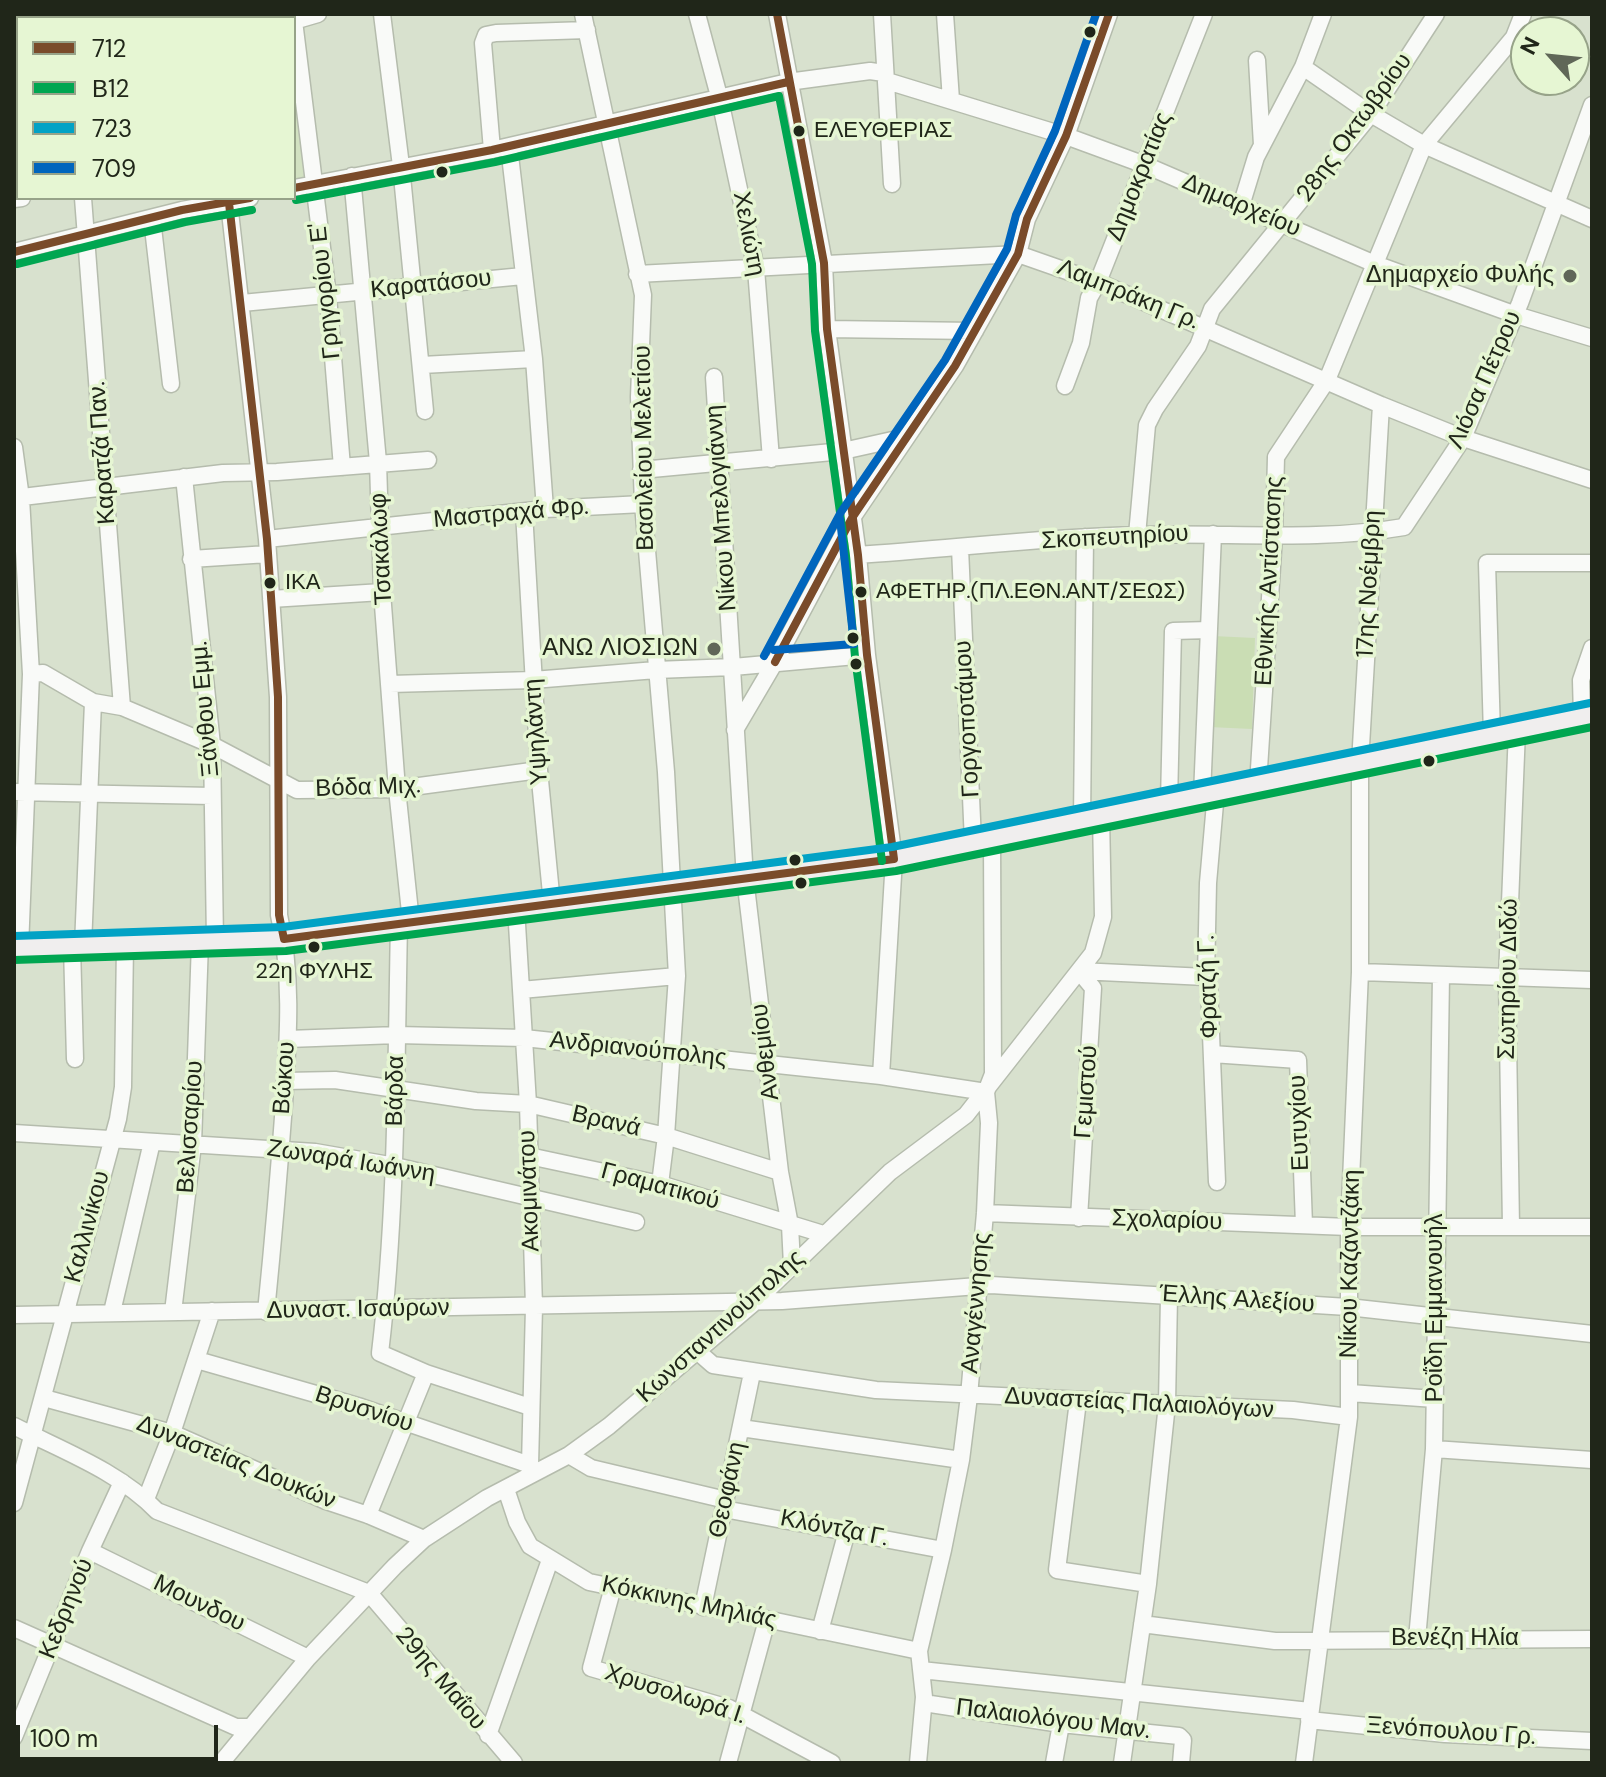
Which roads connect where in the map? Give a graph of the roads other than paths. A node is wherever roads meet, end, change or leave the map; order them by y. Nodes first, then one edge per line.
1 (318, 14) edge
2 (382, 14) edge
3 (697, 14) edge
4 (777, 14) edge
5 (882, 14) edge
6 (945, 14) edge
7 (1109, 14) edge
8 (1204, 14) edge
9 (1323, 14) edge
10 (1436, 14) edge
11 (1523, 14) edge
12 (296, 20) edge
13 (585, 22) edge
14 (296, 37) edge
15 (1257, 60) dead end
16 (1303, 67) junction
17 (886, 77) junction
18 (788, 82) junction
19 (720, 100) junction
20 (951, 100) junction
21 (1592, 105) edge
22 (1371, 114) junction
23 (607, 125) junction
24 (1066, 136) junction
25 (1424, 145) junction
26 (1262, 147) junction
27 (501, 148) junction
28 (1145, 165) junction
29 (401, 166) junction
30 (352, 176) junction
31 (314, 184) junction
32 (892, 184) dead end
33 (296, 188) edge
34 (83, 200) edge
35 (242, 200) edge
36 (229, 203) junction
37 (1557, 203) junction
38 (181, 204) edge
39 (1241, 206) junction
40 (152, 219) junction
41 (1592, 219) edge
42 (1283, 225) junction
43 (86, 234) junction
44 (14, 252) edge
45 (1018, 254) junction
46 (824, 263) junction
47 (1375, 264) junction
48 (756, 269) junction
49 (637, 274) junction
50 (523, 276) junction
51 (1098, 282) junction
52 (413, 286) junction
53 (361, 292) junction
54 (328, 296) junction
55 (242, 303) junction
56 (1516, 315) junction
57 (1205, 326) junction
58 (827, 329) junction
59 (975, 331) junction
60 (1590, 333) edge
61 (534, 359) junction
62 (422, 365) junction
63 (714, 377) dead end
64 (1327, 380) junction
65 (171, 384) dead end
66 (1065, 386) dead end
67 (1381, 405) junction
68 (425, 411) dead end
69 (906, 437) junction
70 (1463, 438) junction
71 (14, 447) edge
72 (843, 451) junction
73 (771, 459) junction
74 (428, 460) dead end
75 (378, 462) junction
76 (717, 464) junction
77 (342, 467) junction
78 (641, 470) junction
79 (258, 472) junction
80 (184, 477) junction
81 (1592, 480) edge
82 (106, 487) junction
83 (18, 498) edge
84 (643, 504) junction
85 (545, 509) junction
86 (524, 512) junction
87 (852, 518) junction
88 (379, 527) junction
89 (1373, 532) junction
90 (1213, 534) junction
91 (1137, 535) junction
92 (1274, 536) junction
93 (1085, 537) junction
94 (267, 546) junction
95 (960, 548) junction
96 (858, 555) junction
97 (191, 559) junction
98 (1592, 563) edge
99 (382, 592) junction
100 (271, 599) junction
101 (1209, 630) junction
102 (21, 641) edge
103 (1592, 648) edge
104 (867, 655) junction
105 (775, 662) junction
106 (733, 667) junction
107 (656, 670) junction
108 (31, 674) junction
109 (533, 680) junction
110 (390, 684) junction
111 (93, 702) junction
112 (122, 707) junction
113 (1587, 716) edge
114 (1517, 730) junction
115 (734, 731) junction
116 (1492, 735) junction
117 (212, 745) junction
118 (1360, 763) junction
119 (539, 770) junction
120 (277, 780) junction
121 (1258, 784) junction
122 (397, 789) junction
123 (20, 792) edge
124 (87, 793) junction
125 (1209, 794) junction
126 (212, 796) junction
127 (1169, 802) junction
128 (1092, 818) junction
129 (983, 840) junction
130 (894, 859) junction
131 (745, 878) junction
132 (673, 888) junction
133 (552, 904) junction
134 (516, 908) junction
135 (405, 923) junction
136 (284, 939) junction
137 (207, 942) junction
138 (125, 944) junction
139 (77, 946) junction
140 (17, 948) edge
141 (1079, 971) junction
142 (1360, 972) junction
143 (1441, 975) junction
144 (677, 976) junction
145 (1206, 977) junction
146 (1507, 977) junction
147 (1592, 980) edge
148 (521, 990) junction
149 (397, 1035) junction
150 (524, 1038) junction
151 (288, 1039) junction
152 (993, 1052) junction
153 (671, 1053) junction
154 (1212, 1054) junction
155 (1014, 1055) junction
156 (75, 1059) dead end
157 (768, 1064) junction
158 (881, 1076) junction
159 (285, 1081) junction
160 (396, 1089) junction
161 (986, 1092) junction
162 (528, 1104) junction
163 (14, 1133) edge
164 (666, 1136) junction
165 (113, 1138) junction
166 (152, 1142) junction
167 (193, 1144) junction
168 (281, 1148) junction
169 (529, 1156) junction
170 (395, 1166) junction
171 (780, 1172) junction
172 (1217, 1182) dead end
173 (660, 1184) junction
174 (529, 1196) junction
175 (985, 1213) junction
176 (1079, 1218) junction
177 (636, 1222) dead end
178 (790, 1225) junction
179 (1304, 1225) junction
180 (1349, 1227) junction
181 (1511, 1227) junction
182 (1592, 1227) edge
183 (1436, 1228) junction
184 (823, 1234) junction
185 (792, 1265) junction
186 (977, 1286) junction
187 (1169, 1296) junction
188 (701, 1302) junction
189 (755, 1302) junction
190 (534, 1307) junction
191 (1348, 1307) junction
192 (386, 1309) junction
193 (212, 1311) junction
194 (112, 1312) junction
195 (173, 1312) junction
196 (266, 1312) junction
197 (65, 1313) junction
198 (14, 1315) edge
199 (1436, 1317) junction
200 (1592, 1334) edge
201 (714, 1335) junction
202 (697, 1351) junction
203 (197, 1360) junction
204 (426, 1373) junction
205 (752, 1373) junction
206 (1350, 1393) junction
207 (969, 1396) junction
208 (44, 1398) junction
209 (1435, 1399) junction
210 (1078, 1401) junction
211 (1167, 1404) junction
212 (530, 1407) junction
213 (1349, 1417) junction
214 (406, 1424) junction
215 (14, 1426) edge
216 (741, 1428) junction
217 (172, 1433) junction
218 (34, 1436) junction
219 (1434, 1449) junction
220 (569, 1455) junction
221 (961, 1460) junction
222 (1592, 1460) edge
223 (533, 1469) junction
224 (122, 1482) junction
225 (506, 1489) junction
226 (146, 1499) junction
227 (14, 1503) edge
228 (725, 1504) junction
229 (368, 1515) junction
230 (847, 1531) junction
231 (424, 1539) junction
232 (943, 1550) junction
233 (90, 1551) junction
234 (550, 1560) junction
235 (1148, 1584) junction
236 (613, 1587) junction
237 (369, 1593) junction
238 (703, 1607) junction
239 (767, 1620) junction
240 (1142, 1624) junction
241 (14, 1628) edge
242 (820, 1631) junction
243 (1417, 1639) junction
244 (1592, 1639) edge
245 (1318, 1641) junction
246 (53, 1646) junction
247 (919, 1651) junction
248 (308, 1658) junction
249 (921, 1670) junction
250 (1133, 1690) junction
251 (924, 1703) junction
252 (742, 1714) junction
253 (1310, 1716) junction
254 (1061, 1724) junction
255 (250, 1727) junction
256 (1127, 1731) junction
257 (488, 1735) junction
258 (14, 1737) edge
259 (1592, 1741) edge
260 (809, 1757) edge
261 (221, 1763) edge
262 (514, 1763) edge
263 (728, 1763) edge
264 (832, 1763) edge
265 (918, 1763) edge
266 (1054, 1763) edge
267 (1122, 1763) edge
268 (1181, 1763) edge
269 (1304, 1763) edge

1 - 12 street
2 - 29 street
3 - 19 street, Χελιώτη
4 - 18 street
5 - 17 street
6 - 20 street
7 - 24 street
8 - 28 street, Δημοκρατίας
9 - 16 street
10 - 22 street, 28ης Οκτωβρίου
11 - 25 street, Εθνικής Αντίστασης
13 - 23 street, Βασιλείου Μελετίου
13 - 27 street
14 - 31 street, Γρηγορίου Ε'
15 - 26 street
16 - 22 street
16 - 26 street
17 - 18 street, Δημαρχείου
17 - 20 street, Δημαρχείου
17 - 32 street
18 - 19 street, Δημαρχείου
18 - 46 street
19 - 23 street, Δημαρχείου
19 - 48 street, Χελιώτη
20 - 24 street, Δημαρχείου
21 - 37 street, Λιόσα Πέτρου
22 - 25 street
22 - 42 street, 28ης Οκτωβρίου
23 - 27 street, Δημαρχείου
23 - 49 street, Βασιλείου Μελετίου
24 - 28 street, Δημαρχείου
24 - 45 street
25 - 37 street
25 - 47 street, Εθνικής Αντίστασης
26 - 39 street
27 - 29 street, Δημαρχείου
27 - 50 street
28 - 39 street, Δημαρχείου
28 - 51 street, Δημοκρατίας
29 - 30 street, Δημαρχείου
29 - 52 street
30 - 31 street, Δημαρχείου
30 - 53 street, Τσακάλωφ
31 - 33 street, Δημαρχείου
31 - 54 street, Γρηγορίου Ε'
34 - 43 street, Καρατζά Παν.
35 - 36 street
36 - 38 street
36 - 55 street
37 - 41 street
37 - 56 street, Λιόσα Πέτρου
38 - 40 street
39 - 42 street, Δημαρχείου
40 - 43 street
40 - 65 street
42 - 47 street, Δημαρχείου
42 - 57 street, 28ης Οκτωβρίου
43 - 44 street
43 - 82 street, Καρατζά Παν.
45 - 46 street, Λαμπράκη Γρ.
45 - 51 street, Λαμπράκη Γρ.
45 - 59 street
46 - 48 street, Λαμπράκη Γρ.
46 - 58 street
47 - 56 street, Δημαρχείου
47 - 64 street, Εθνικής Αντίστασης
48 - 49 street, Λαμπράκη Γρ.
48 - 73 street, Χελιώτη
49 - 78 street, Βασιλείου Μελετίου
50 - 52 street, Καρατάσου
50 - 61 street
51 - 57 street, Λαμπράκη Γρ.
51 - 66 street, Δημοκρατίας
52 - 53 street, Καρατάσου
52 - 62 street
53 - 54 street, Καρατάσου
53 - 75 street, Τσακάλωφ
54 - 55 street, Καρατάσου
54 - 77 street, Γρηγορίου Ε'
55 - 79 street
56 - 60 street, Δημαρχείου
56 - 70 street, Λιόσα Πέτρου
57 - 64 street, Λαμπράκη Γρ.
57 - 91 street, 28ης Οκτωβρίου
58 - 59 street
58 - 72 street
59 - 69 street
61 - 62 street
61 - 85 street
62 - 68 street
63 - 76 street, Νίκου Μπελογιάννη
64 - 67 street, Λαμπράκη Γρ.
64 - 92 street, Εθνικής Αντίστασης
67 - 70 street, Λαμπράκη Γρ.
67 - 89 street, 17ης Νοέμβρη
69 - 72 street
69 - 87 street
70 - 81 street, Λαμπράκη Γρ.
70 - 89 street, Λιόσα Πέτρου
71 - 83 street
72 - 73 street
72 - 87 street
73 - 76 street
74 - 75 street
75 - 77 street
75 - 88 street, Τσακάλωφ
76 - 78 street
76 - 106 street, Νίκου Μπελογιάννη
77 - 79 street
78 - 84 street, Βασιλείου Μελετίου
79 - 80 street
79 - 94 street
80 - 82 street
80 - 97 street, Ξάνθου Εμμ.
82 - 83 street
82 - 112 street, Καρατζά Παν.
83 - 102 street
84 - 85 street, Μαστραχά Φρ.
84 - 107 street, Βασιλείου Μελετίου
85 - 86 street, Μαστραχά Φρ.
86 - 88 street, Μαστραχά Φρ.
86 - 109 street, Υψηλάντη
87 - 96 street
87 - 105 street
88 - 94 street, Μαστραχά Φρ.
88 - 99 street, Τσακάλωφ
89 - 92 street, Σκοπευτηρίου
89 - 118 street, 17ης Νοέμβρη
90 - 91 street, Σκοπευτηρίου
90 - 92 street, Σκοπευτηρίου
90 - 101 street, Φρατζή Γ.
91 - 93 street, Σκοπευτηρίου
92 - 121 street, Εθνικής Αντίστασης
93 - 95 street, Σκοπευτηρίου
93 - 128 street, Κωνσταντινούπολης
94 - 97 street, Μαστραχά Φρ.
94 - 100 street
95 - 96 street, Σκοπευτηρίου
95 - 129 street, Γοργοποτάμου
96 - 104 street
97 - 117 street, Ξάνθου Εμμ.
98 - 116 street
99 - 100 street
99 - 110 street, Τσακάλωφ
100 - 120 street
101 - 125 street, Φρατζή Γ.
101 - 127 street
102 - 108 street
103 - 113 street
104 - 105 street
104 - 130 street
105 - 106 street
105 - 115 street
106 - 107 street
106 - 115 street, Νίκου Μπελογιάννη
107 - 109 street
107 - 132 street, Βασιλείου Μελετίου
108 - 111 street, Βόδα Μιχ.
108 - 123 street
109 - 110 street
109 - 119 street, Υψηλάντη
110 - 122 street, Τσακάλωφ
111 - 112 street, Βόδα Μιχ.
111 - 124 street
112 - 117 street, Βόδα Μιχ.
113 - 114 main road
114 - 116 main road
114 - 146 street, Σωτηρίου Διδώ
115 - 131 street, Νίκου Μπελογιάννη
116 - 118 main road
117 - 120 street, Βόδα Μιχ.
117 - 126 street, Ξάνθου Εμμ.
118 - 121 main road
118 - 142 street, Νίκου Καζαντζάκη
119 - 122 street, Βόδα Μιχ.
119 - 133 street, Υψηλάντη
120 - 122 street, Βόδα Μιχ.
120 - 136 street
121 - 125 main road
122 - 135 street, Τσακάλωφ
123 - 124 street
123 - 140 street
124 - 126 street
124 - 139 street
125 - 127 main road
125 - 145 street, Φρατζή Γ.
126 - 137 street, Ξάνθου Εμμ.
127 - 128 main road
128 - 129 main road
128 - 141 street, Κωνσταντινούπολης
129 - 130 main road
129 - 152 street, Αναγέννησης
130 - 131 main road
130 - 158 street
131 - 132 main road
131 - 157 street, Ανθεμίου
132 - 133 main road
132 - 144 street, Βασιλείου Μελετίου
133 - 134 main road
134 - 135 main road
134 - 148 street, Ακομινάτου
135 - 136 main road
135 - 149 street, Βάρδα
136 - 137 main road
136 - 151 street, Βώκου
137 - 138 main road
137 - 167 street, Βελισσαρίου
138 - 139 main road
138 - 165 street, Καλλινίκου
139 - 140 main road
139 - 156 street
141 - 145 street
141 - 155 street, Κωνσταντινούπολης
141 - 176 street, Γεμιστού
142 - 143 street
142 - 180 street, Νίκου Καζαντζάκη
143 - 146 street
143 - 183 street, Ροΐδη Εμμανουήλ
144 - 148 street
144 - 153 street, Βασιλείου Μελετίου
145 - 154 street, Φρατζή Γ.
146 - 147 street
146 - 181 street, Σωτηρίου Διδώ
148 - 150 street, Ακομινάτου
149 - 150 street, Ανδριανούπολης
149 - 151 street, Ανδριανούπολης
149 - 160 street, Βάρδα
150 - 153 street, Ανδριανούπολης
150 - 162 street, Ακομινάτου
151 - 159 street, Βώκου
152 - 155 street
152 - 161 street, Αναγέννησης
153 - 157 street, Ανδριανούπολης
153 - 164 street, Βασιλείου Μελετίου
154 - 172 street, Φρατζή Γ.
154 - 179 street, Ευτυχίου
155 - 161 street, Κωνσταντινούπολης
157 - 158 street, Ανδριανούπολης
157 - 171 street, Ανθεμίου
158 - 161 street, Ανδριανούπολης
159 - 160 street, Βρανά
159 - 168 street, Βώκου
160 - 162 street, Βρανά
160 - 170 street, Βάρδα
161 - 175 street, Αναγέννησης
161 - 184 street, Κωνσταντινούπολης
162 - 164 street, Βρανά
162 - 169 street, Ακομινάτου
163 - 165 street, Ζωναρά Ιωάννη
164 - 171 street, Βρανά
164 - 173 street, Βασιλείου Μελετίου
165 - 166 street, Ζωναρά Ιωάννη
165 - 197 street, Καλλινίκου
166 - 167 street, Ζωναρά Ιωάννη
166 - 194 street
167 - 168 street, Ζωναρά Ιωάννη
167 - 195 street, Βελισσαρίου
168 - 170 street, Ζωναρά Ιωάννη
168 - 196 street, Βώκου
169 - 173 street, Γραματικού
169 - 174 street, Ακομινάτου
170 - 174 street, Ζωναρά Ιωάννη
170 - 192 street, Βάρδα
171 - 178 street, Ανθεμίου
173 - 178 street, Γραματικού
174 - 177 street, Ζωναρά Ιωάννη
174 - 190 street, Ακομινάτου
175 - 176 street, Σχολαρίου
175 - 186 street, Αναγέννησης
176 - 179 street, Σχολαρίου
178 - 184 street
178 - 185 street, Ανθεμίου
179 - 180 street, Σχολαρίου
180 - 183 street, Σχολαρίου
180 - 191 street, Νίκου Καζαντζάκη
181 - 182 street, Σχολαρίου
181 - 183 street, Σχολαρίου
183 - 199 street, Ροΐδη Εμμανουήλ
184 - 185 street, Κωνσταντινούπολης
185 - 189 street, Κωνσταντινούπολης
186 - 187 street, Έλλης Αλεξίου
186 - 189 street, Έλλης Αλεξίου
186 - 207 street, Αναγέννησης
187 - 191 street, Έλλης Αλεξίου
187 - 211 street
188 - 189 street, Δυναστ. Ισαύρων
188 - 190 street, Δυναστ. Ισαύρων
188 - 201 street
189 - 201 street, Κωνσταντινούπολης
190 - 192 street, Δυναστ. Ισαύρων
190 - 212 street, Ακομινάτου
191 - 199 street, Έλλης Αλεξίου
191 - 206 street, Νίκου Καζαντζάκη
192 - 196 street, Δυναστ. Ισαύρων
192 - 204 street, Βάρδα
193 - 195 street, Δυναστ. Ισαύρων
193 - 196 street, Δυναστ. Ισαύρων
193 - 203 street
194 - 195 street, Δυναστ. Ισαύρων
194 - 197 street, Δυναστ. Ισαύρων
197 - 198 street, Δυναστ. Ισαύρων
197 - 208 street, Καλλινίκου
199 - 200 street, Έλλης Αλεξίου
199 - 209 street, Ροΐδη Εμμανουήλ
201 - 202 street, Κωνσταντινούπολης
202 - 205 street, Δυναστείας Παλαιολόγων
202 - 220 street, Κωνσταντινούπολης
203 - 214 street, Βρυσνίου
203 - 217 street
204 - 212 street
204 - 214 street
205 - 207 street, Δυναστείας Παλαιολόγων
205 - 216 street, Θεοφάνη
206 - 209 street
206 - 213 street, Νίκου Καζαντζάκη
207 - 210 street, Δυναστείας Παλαιολόγων
207 - 221 street, Αναγέννησης
208 - 217 street, Δυναστείας Δουκών
208 - 218 street, Καλλινίκου
209 - 219 street, Ροΐδη Εμμανουήλ
210 - 211 street, Δυναστείας Παλαιολόγων
210 - 235 street
211 - 213 street, Δυναστείας Παλαιολόγων
211 - 235 street
212 - 223 street, Ακομινάτου
213 - 245 street, Νίκου Καζαντζάκη
214 - 223 street, Βρυσνίου
214 - 229 street
215 - 218 street
216 - 221 street
216 - 228 street, Θεοφάνη
217 - 226 street
217 - 229 street, Δυναστείας Δουκών
218 - 224 street
218 - 227 street, Καλλινίκου
219 - 222 street
219 - 243 street, Ροΐδη Εμμανουήλ
220 - 223 street, Κωνσταντινούπολης
220 - 228 street, Κλόντζα Γ.
221 - 232 street, Αναγέννησης
223 - 225 street, Κωνσταντινούπολης
224 - 226 street
224 - 233 street, Κεδρηνού
225 - 231 street, Κωνσταντινούπολης
225 - 234 street, Κόκκινης Μηλιάς
226 - 237 street
228 - 230 street, Κλόντζα Γ.
228 - 238 street, Θεοφάνη
229 - 231 street, Δυναστείας Δουκών
230 - 232 street, Κλόντζα Γ.
230 - 242 street
231 - 237 street, Κωνσταντινούπολης
232 - 247 street, Αναγέννησης
233 - 246 street, Κεδρηνού
233 - 248 street, Μουνδου
234 - 236 street, Κόκκινης Μηλιάς
234 - 257 street
235 - 240 street
236 - 238 street, Κόκκινης Μηλιάς
236 - 252 street, Χρυσολωρά Ι.
237 - 248 street, Κωνσταντινούπολης
237 - 257 street, 29ης Μαΐου
238 - 239 street, Κόκκινης Μηλιάς
239 - 242 street, Κόκκινης Μηλιάς
239 - 252 street
240 - 245 street, Βενέζη Ηλία
240 - 250 street
241 - 246 street
242 - 247 street, Κόκκινης Μηλιάς
243 - 244 street, Βενέζη Ηλία
243 - 245 street, Βενέζη Ηλία
245 - 253 street, Νίκου Καζαντζάκη
246 - 255 street
246 - 258 street, Κεδρηνού
247 - 249 street, Αναγέννησης
248 - 255 street, Κωνσταντινούπολης
249 - 250 street
249 - 251 street, Αναγέννησης
250 - 253 street
250 - 256 street
251 - 254 street, Παλαιολόγου Μαν.
251 - 265 street, Αναγέννησης
252 - 260 street, Χρυσολωρά Ι.
252 - 263 street
253 - 259 street, Ξενόπουλου Γρ.
253 - 269 street, Νίκου Καζαντζάκη
254 - 256 street, Παλαιολόγου Μαν.
254 - 266 street
255 - 261 street, Κωνσταντινούπολης
256 - 267 street
256 - 268 street, Παλαιολόγου Μαν.
257 - 262 street, 29ης Μαΐου
260 - 264 street, Χρυσολωρά Ι.

